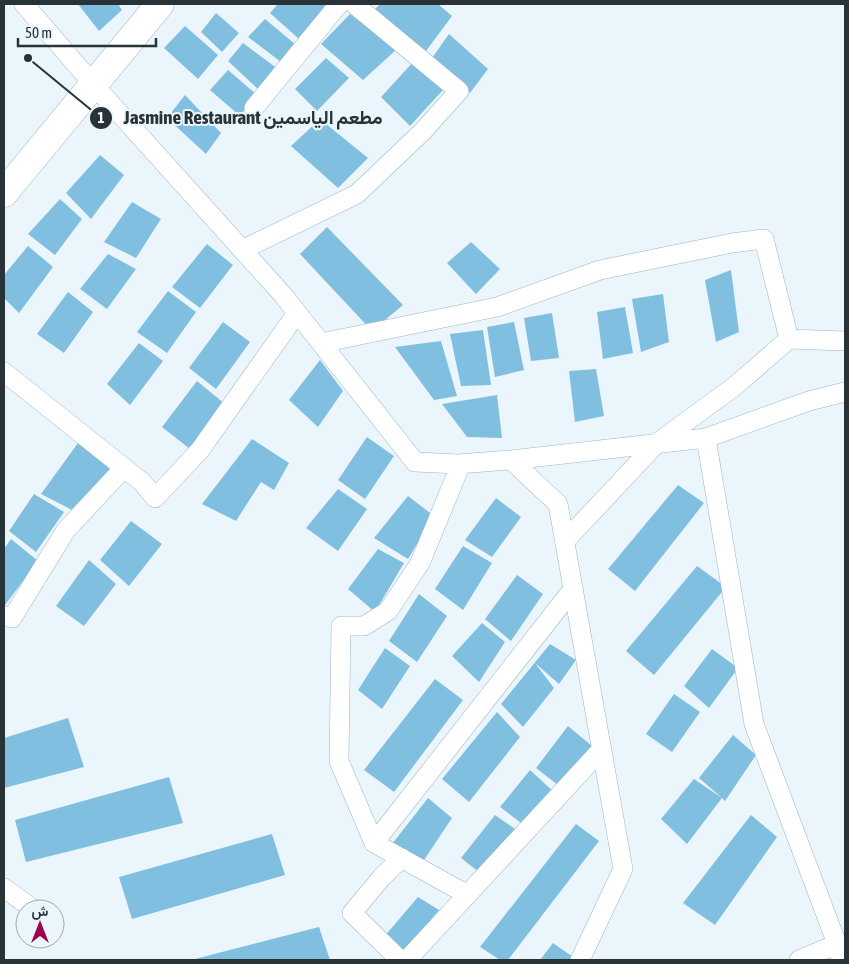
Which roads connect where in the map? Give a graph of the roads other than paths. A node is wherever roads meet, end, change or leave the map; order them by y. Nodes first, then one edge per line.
1 (24, 4) edge
2 (160, 4) edge
3 (339, 4) edge
4 (354, 4) edge
5 (94, 84) junction
6 (254, 108) dead end
7 (4, 193) edge
8 (242, 250) junction
9 (297, 313) junction
10 (789, 338) junction
11 (845, 341) edge
12 (321, 343) junction
13 (4, 372) edge
14 (845, 392) edge
15 (706, 438) junction
16 (658, 443) junction
17 (511, 460) junction
18 (461, 464) junction
19 (124, 468) junction
20 (565, 541) junction
21 (573, 589) junction
22 (4, 616) edge
23 (602, 749) junction
24 (374, 843) junction
25 (402, 858) junction
26 (4, 888) edge
27 (468, 895) junction
28 (19, 899) edge
29 (839, 952) edge
30 (400, 960) edge
31 (407, 960) edge
32 (580, 960) edge
33 (798, 960) edge

1 - 5 street
2 - 5 street
3 - 6 street
4 - 8 street
5 - 7 street
5 - 8 street
8 - 9 street
9 - 12 street
9 - 19 street
10 - 11 street
10 - 12 street
10 - 16 street
12 - 18 street
13 - 19 street
14 - 15 street
15 - 16 street
15 - 29 street
16 - 17 street
16 - 20 street
17 - 18 street
17 - 20 street
18 - 24 street
19 - 22 street
20 - 21 street
21 - 23 street
21 - 24 street
23 - 27 street
23 - 32 street
24 - 25 street
25 - 27 street
25 - 30 street
26 - 28 street
27 - 31 street
29 - 33 street

